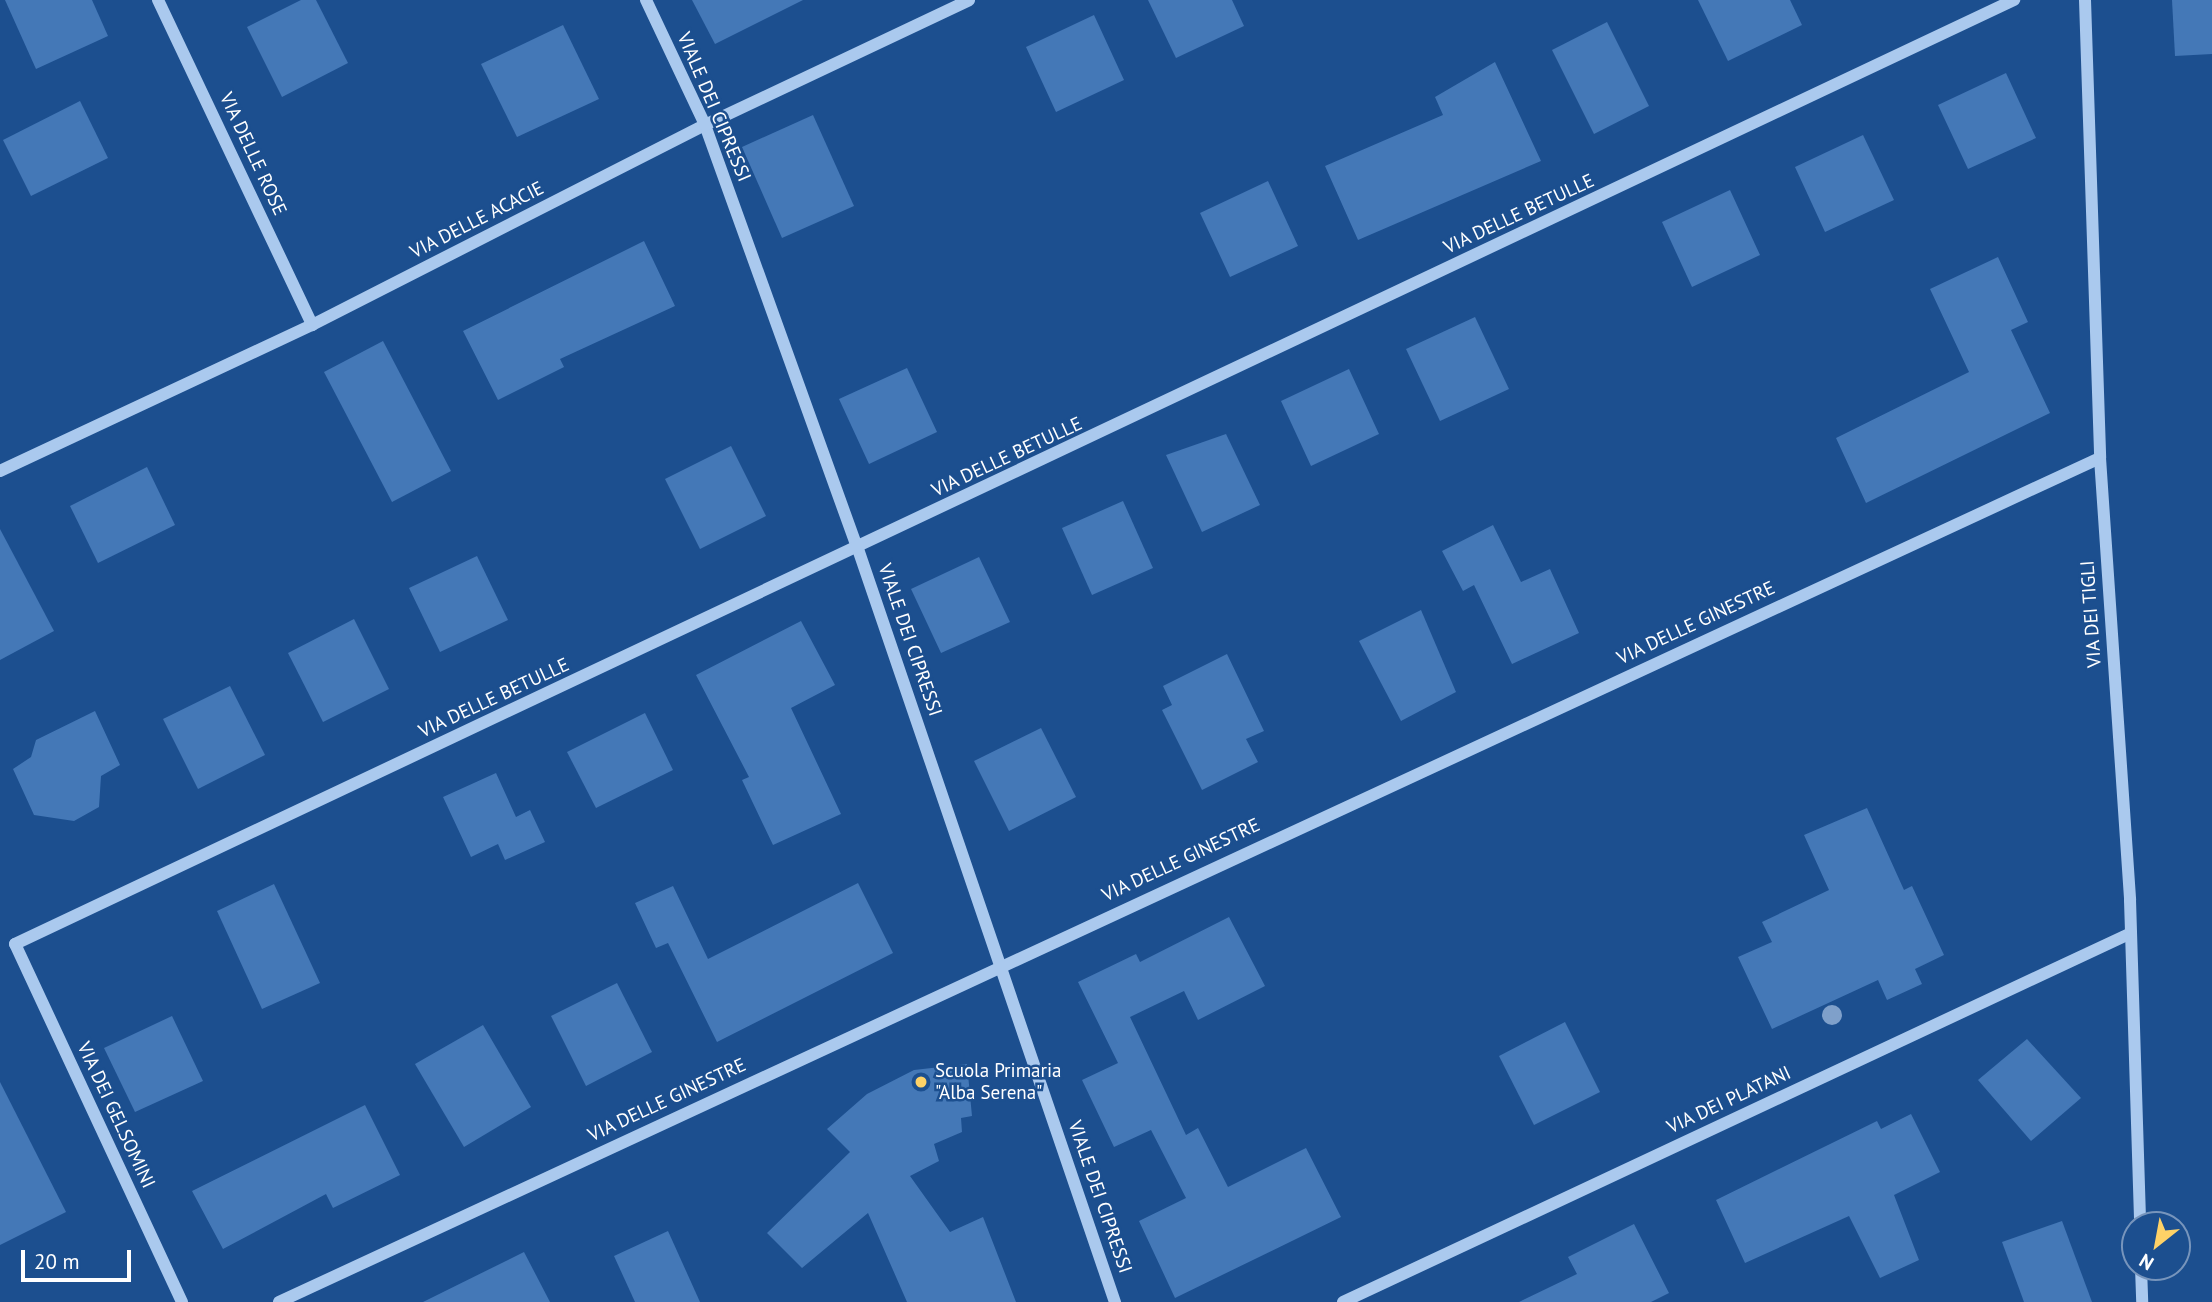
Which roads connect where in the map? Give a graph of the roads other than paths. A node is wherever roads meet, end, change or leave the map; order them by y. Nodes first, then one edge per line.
1 (158, 0) edge
2 (646, 0) edge
3 (969, 0) edge
4 (2014, 0) edge
5 (2085, 0) edge
6 (705, 125) junction
7 (312, 325) junction
8 (2100, 458) junction
9 (0, 471) edge
10 (858, 549) junction
11 (2131, 933) junction
12 (15, 944) joint
13 (1002, 964) junction
14 (2140, 1211) edge
15 (2141, 1281) edge
16 (183, 1302) edge
17 (279, 1302) edge
18 (1115, 1302) edge
19 (1343, 1302) edge
20 (2142, 1302) edge

1 - 7 street, VIA DELLE ROSE
2 - 6 street, VIALE DEI CIPRESSI
3 - 6 street, VIA DELLE ACACIE
4 - 10 street, VIA DELLE BETULLE
5 - 8 street, VIA DEI TIGLI
6 - 7 street, VIA DELLE ACACIE
6 - 10 street, VIALE DEI CIPRESSI
7 - 9 street, VIA DELLE ACACIE
8 - 11 street, VIA DEI TIGLI
8 - 13 street, VIA DELLE GINESTRE
10 - 12 street, VIA DELLE BETULLE
10 - 13 street, VIALE DEI CIPRESSI
11 - 14 street, VIA DEI TIGLI
11 - 19 street, VIA DEI PLATANI
12 - 16 street, VIA DEI GELSOMINI
13 - 17 street, VIA DELLE GINESTRE
13 - 18 street, VIALE DEI CIPRESSI
15 - 20 street

